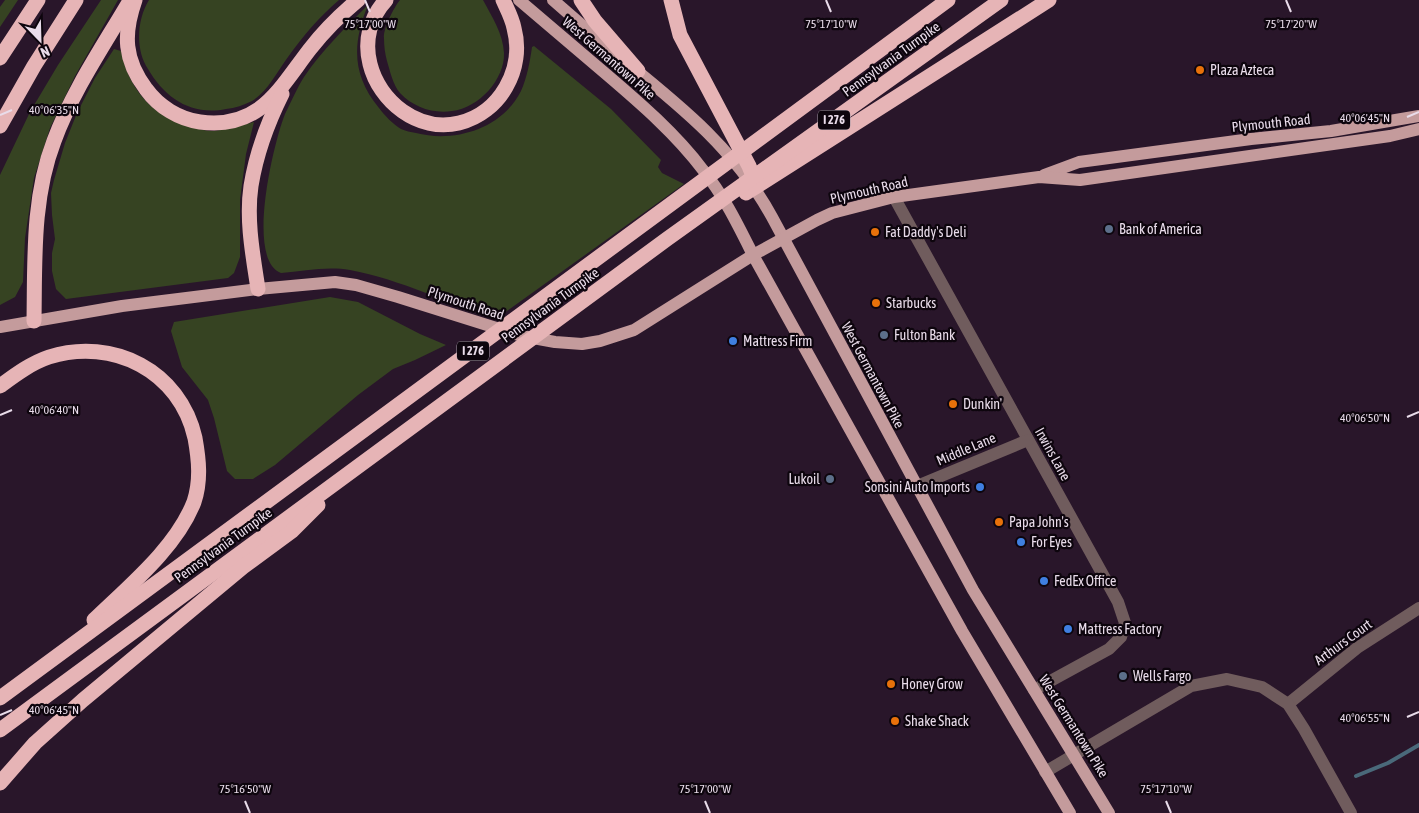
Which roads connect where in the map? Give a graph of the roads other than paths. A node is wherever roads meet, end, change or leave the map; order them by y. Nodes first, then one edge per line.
1 (38, 0) edge
2 (76, 0) edge
3 (130, 0) edge
4 (135, 0) edge
5 (358, 0) edge
6 (386, 0) edge
7 (503, 0) edge
8 (519, 0) edge
9 (553, 0) edge
10 (581, 0) edge
11 (670, 0) edge
12 (948, 0) edge
13 (1001, 0) edge
14 (1049, 0) edge
15 (0, 58) edge
16 (638, 71) junction
17 (290, 77) junction
18 (1419, 116) edge
19 (0, 126) edge
20 (1419, 129) edge
21 (731, 146) junction
22 (1040, 177) junction
23 (761, 196) joint
24 (894, 197) junction
25 (783, 238) junction
26 (667, 239) junction
27 (753, 255) junction
28 (258, 289) junction
29 (34, 321) junction
30 (0, 327) edge
31 (0, 386) edge
32 (1028, 440) junction
33 (351, 472) junction
34 (917, 486) junction
35 (1419, 608) edge
36 (58, 656) junction
37 (1034, 690) junction
38 (0, 698) edge
39 (1288, 704) junction
40 (0, 730) edge
41 (1074, 755) junction
42 (1045, 772) junction
43 (0, 783) edge
44 (1070, 813) edge
45 (1109, 813) edge
46 (1350, 813) edge

1 - 15 highway
2 - 19 highway
3 - 29 highway
4 - 17 highway
5 - 17 highway
6 - 7 highway
8 - 27 main road, West Germantown Pike
9 - 16 main road, West Germantown Pike
10 - 16 highway
11 - 21 highway
12 - 36 highway, Pennsylvania Turnpike / I 276
13 - 26 highway, Pennsylvania Turnpike / I 276
14 - 26 highway
16 - 21 main road, West Germantown Pike
17 - 28 highway
18 - 22 main road, Plymouth Road
20 - 22 main road, Plymouth Road
21 - 23 highway
22 - 24 main road, Plymouth Road
23 - 25 main road, West Germantown Pike
24 - 25 main road, Plymouth Road
24 - 32 street, Irwins Lane
25 - 27 main road, Plymouth Road
25 - 34 main road, West Germantown Pike
26 - 33 highway, Pennsylvania Turnpike / I 276
27 - 28 main road, Plymouth Road
27 - 42 main road, West Germantown Pike
28 - 29 main road, Plymouth Road
29 - 30 main road, Plymouth Road
31 - 36 highway
32 - 34 street, Middle Lane
32 - 37 street, Irwins Lane
33 - 40 highway, Pennsylvania Turnpike / I 276
33 - 43 highway
34 - 37 main road, West Germantown Pike
35 - 39 street, Arthurs Court
36 - 38 highway, Pennsylvania Turnpike / I 276
37 - 41 main road, West Germantown Pike
39 - 41 street
39 - 46 street
41 - 42 street
41 - 45 main road, West Germantown Pike
42 - 44 main road, West Germantown Pike

